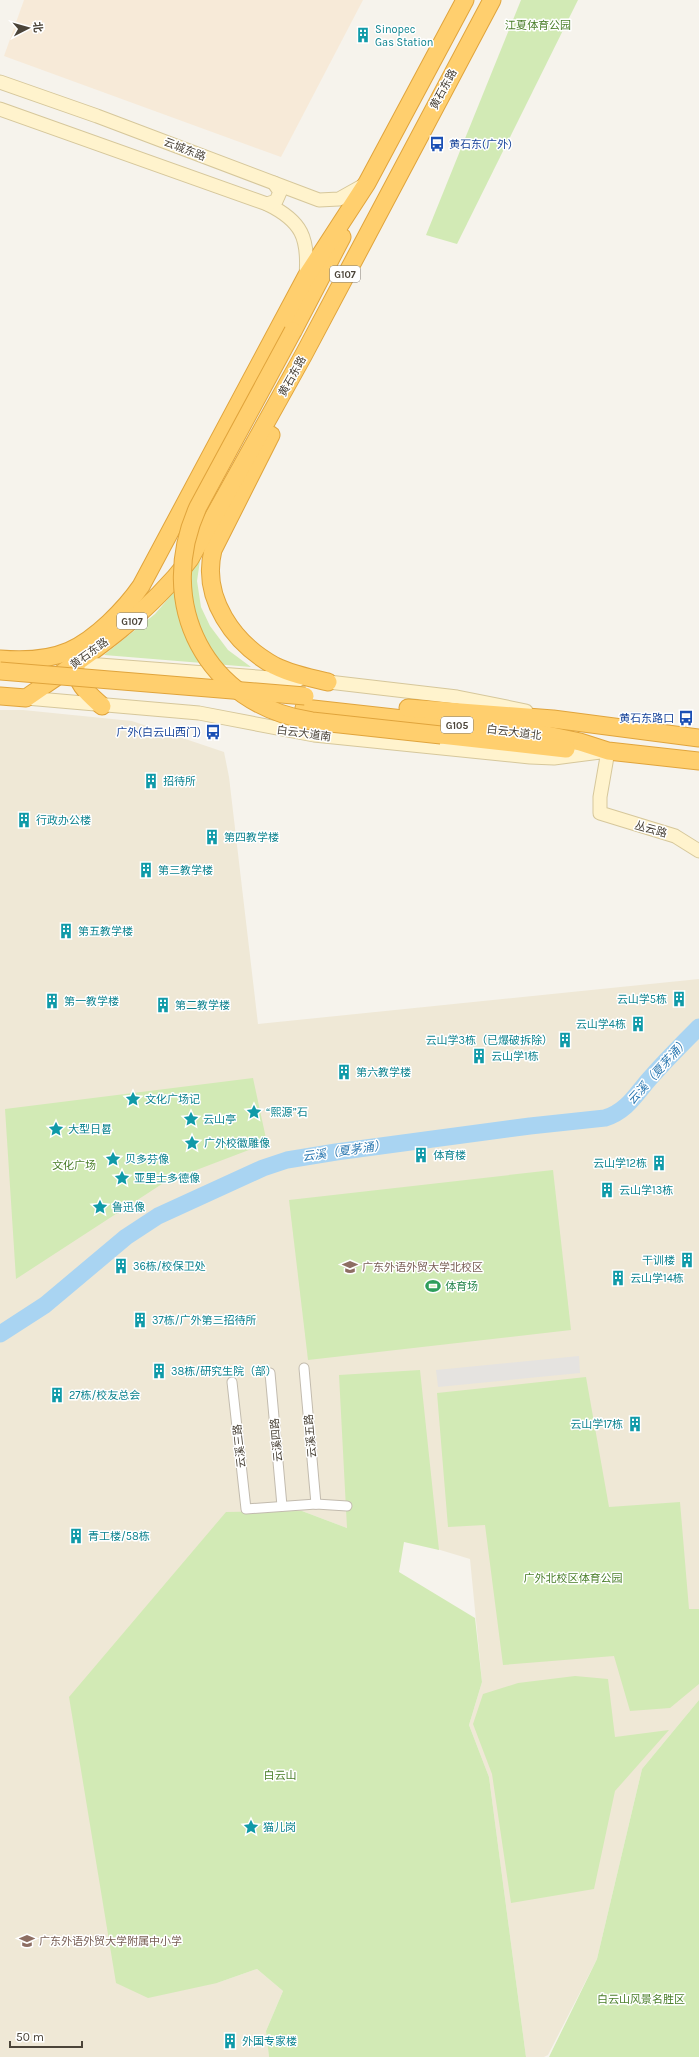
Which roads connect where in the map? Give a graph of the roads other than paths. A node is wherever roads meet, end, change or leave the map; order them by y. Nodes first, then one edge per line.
1 (465, 0) edge
2 (492, 0) edge
3 (0, 82) edge
4 (0, 109) edge
5 (274, 183) junction
6 (367, 183) junction
7 (267, 204) junction
8 (306, 277) junction
9 (303, 356) junction
10 (185, 501) junction
11 (213, 520) junction
12 (82, 643) junction
13 (0, 659) edge
14 (19, 661) junction
15 (76, 663) junction
16 (100, 664) junction
17 (0, 671) edge
18 (0, 682) edge
19 (328, 682) junction
20 (0, 696) edge
21 (26, 698) junction
22 (304, 702) junction
23 (102, 706) junction
24 (553, 719) junction
25 (699, 738) edge
26 (608, 751) junction
27 (699, 762) edge
28 (699, 851) edge
29 (304, 1368) dead end
30 (270, 1373) dead end
31 (232, 1382) dead end
32 (316, 1504) junction
33 (282, 1506) junction
34 (347, 1506) dead end

1 - 6 highway, 黄石东路 / G107
2 - 9 highway, 黄石东路 / G107
3 - 5 main road, 云城东路
4 - 7 main road
5 - 6 main road, 云城东路
5 - 7 main road
6 - 8 highway, 黄石东路 / G107
6 - 26 highway, bridge
7 - 8 main road
8 - 10 highway, 黄石东路 / G107
9 - 11 highway, 黄石东路 / G107
9 - 19 highway
10 - 11 highway
10 - 12 highway, 黄石东路 / G107
11 - 15 highway, 黄石东路 / G107
12 - 14 highway, 黄石东路 / G107
12 - 15 highway
13 - 14 highway, G107
14 - 15 main road
15 - 16 main road
15 - 21 highway, 黄石东路 / G107
15 - 23 highway
16 - 19 main road
16 - 23 main road
17 - 22 highway, G105, bridge
18 - 22 highway, G105, bridge
19 - 24 main road
20 - 21 highway, 白云大道南
21 - 23 main road, 白云大道南
22 - 24 highway, 白云大道北 / G105
22 - 26 highway, 白云大道北 / G105
23 - 26 main road, 白云大道南
24 - 25 highway, 白云大道北 / G105
26 - 27 highway, 白云大道北 / G105
26 - 28 main road, 丛云路
29 - 32 street, 云溪五路
30 - 33 street, 云溪四路
31 - 33 street, 云溪三路
32 - 33 street
32 - 34 street

